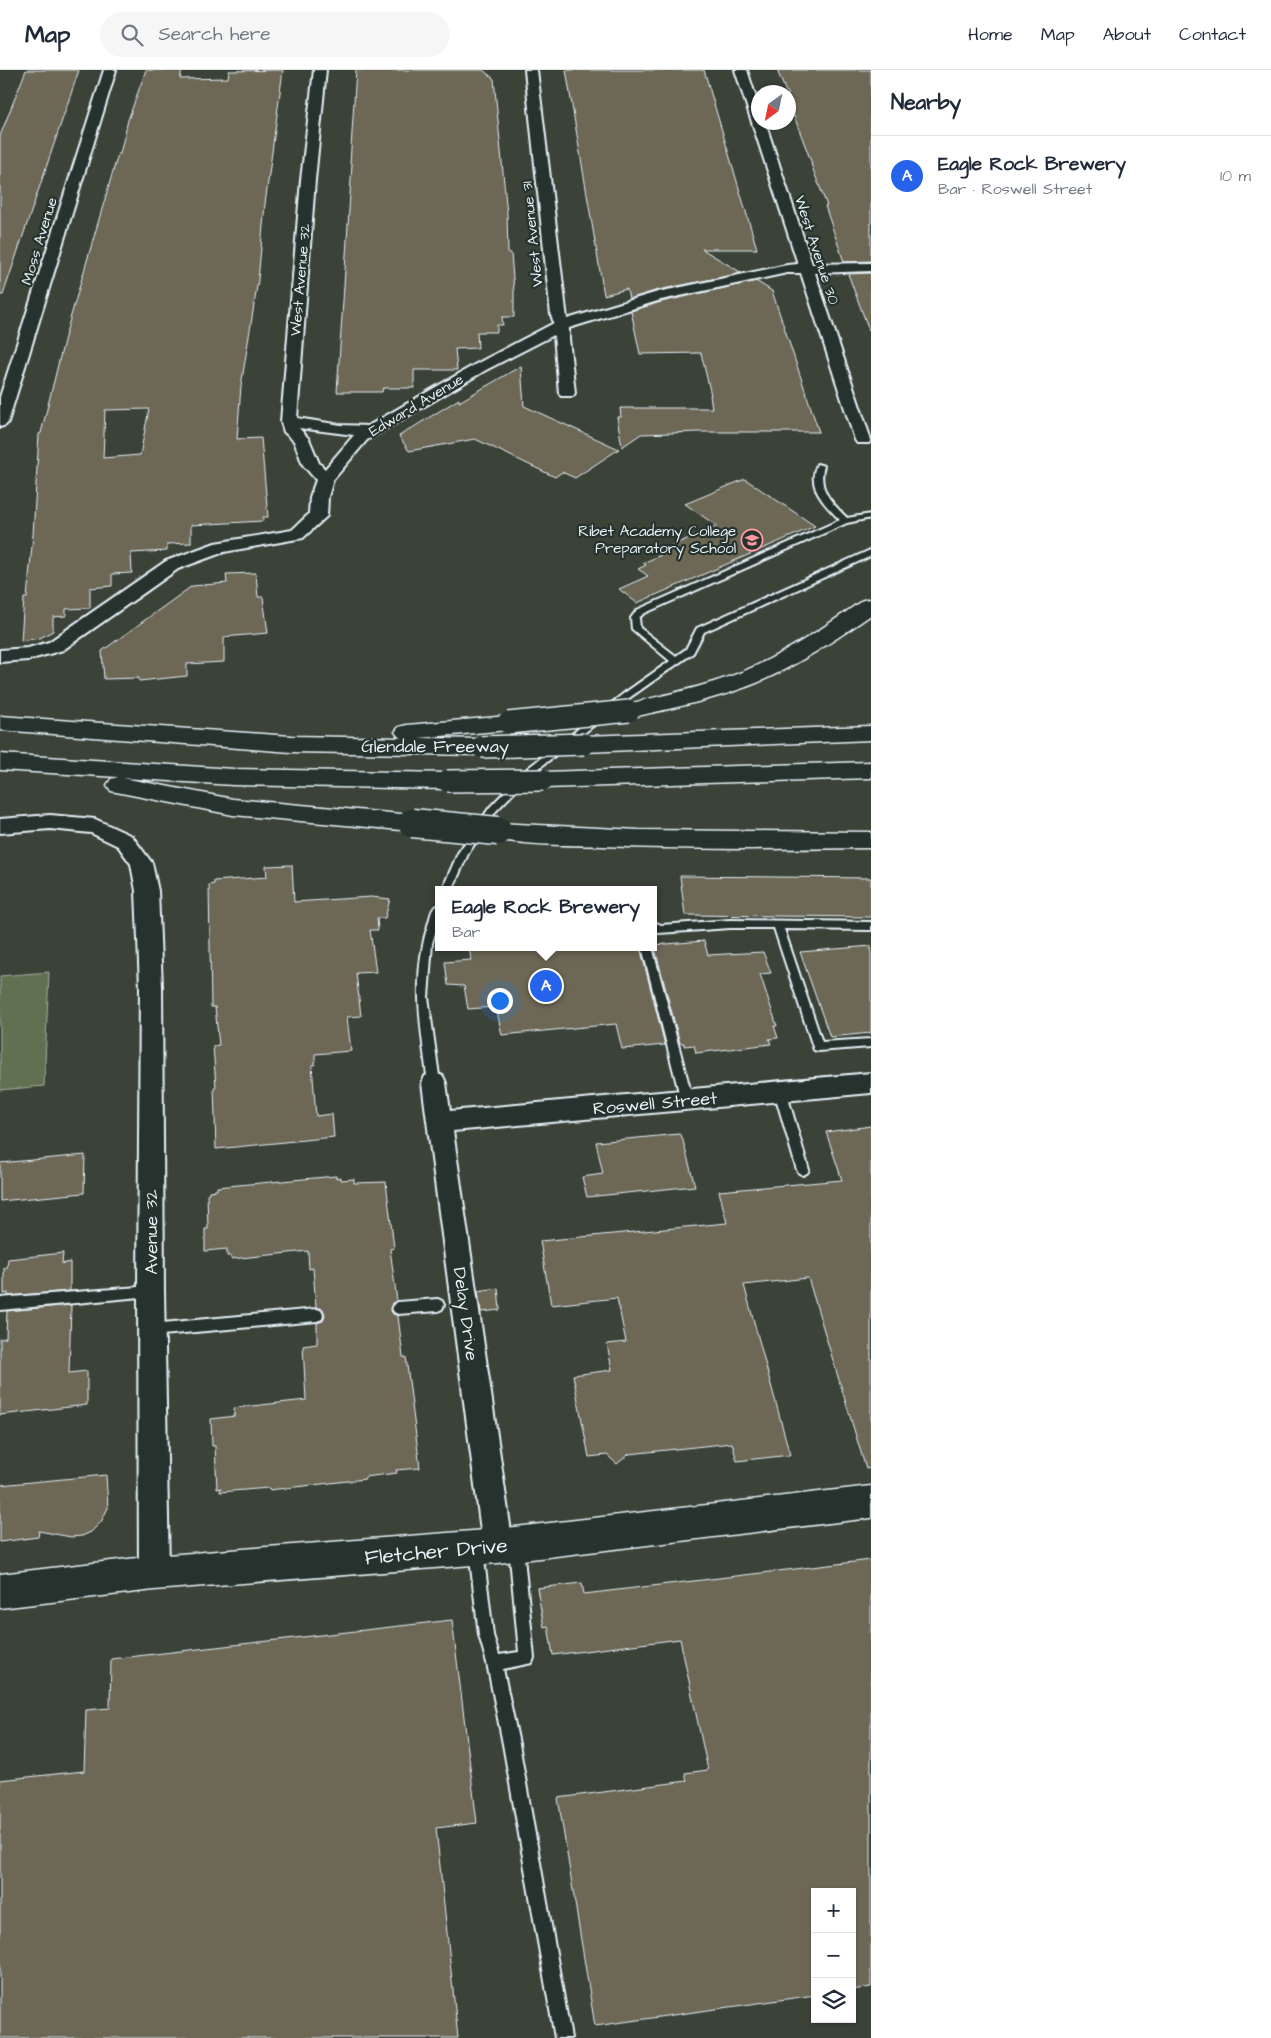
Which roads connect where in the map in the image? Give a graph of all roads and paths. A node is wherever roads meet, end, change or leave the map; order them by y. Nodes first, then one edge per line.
1 (110, 70) edge
2 (320, 70) edge
3 (531, 70) edge
4 (741, 70) edge
5 (805, 267) junction
6 (871, 267) edge
7 (562, 325) junction
8 (567, 393) dead end
9 (0, 422) edge
10 (289, 422) junction
11 (372, 431) junction
12 (863, 440) dead end
13 (820, 466) dead end
14 (325, 479) junction
15 (871, 516) edge
16 (845, 521) junction
17 (871, 553) edge
18 (871, 606) edge
19 (0, 656) edge
20 (675, 660) junction
21 (0, 723) edge
22 (871, 733) edge
23 (291, 744) junction
24 (2, 763) edge
25 (871, 770) edge
26 (0, 826) edge
27 (871, 840) edge
28 (449, 886) edge
29 (435, 919) edge
30 (778, 925) junction
31 (871, 926) edge
32 (657, 928) edge
33 (648, 951) edge
34 (871, 1043) edge
35 (434, 1083) joint
36 (871, 1083) edge
37 (780, 1091) junction
38 (687, 1100) junction
39 (440, 1122) junction
40 (802, 1170) dead end
41 (151, 1291) junction
42 (0, 1304) edge
43 (438, 1305) dead end
44 (398, 1308) dead end
45 (317, 1315) dead end
46 (151, 1330) junction
47 (871, 1502) edge
48 (496, 1546) junction
49 (154, 1573) junction
50 (0, 1591) edge
51 (494, 1663) junction
52 (563, 2038) edge

1 - 9 street, Moss Avenue
2 - 10 street, West Avenue 32
3 - 7 street, West Avenue 31
4 - 5 street, West Avenue 30
5 - 6 street, Edward Avenue
5 - 7 street, Edward Avenue
5 - 12 street, West Avenue 30
7 - 8 street, West Avenue 31
7 - 11 street, Edward Avenue
10 - 11 street
10 - 14 street
11 - 14 street, Edward Avenue
13 - 16 lane
14 - 19 street, Edward Avenue
15 - 16 lane
16 - 20 lane
17 - 20 lane
18 - 23 main road, bridge
20 - 28 lane
21 - 23 main road, Glendale Freeway
22 - 23 main road, Glendale Freeway, bridge
24 - 25 main road, Glendale Freeway, bridge
24 - 27 main road, bridge
26 - 41 street, Avenue 32
29 - 35 lane
30 - 31 lane
30 - 32 lane
30 - 34 lane
33 - 38 lane
35 - 39 street, Delay Drive
36 - 37 street, Roswell Street
37 - 38 street, Roswell Street
37 - 40 lane
38 - 39 street, Roswell Street
39 - 48 street, Delay Drive
41 - 42 lane
41 - 46 street, Avenue 32
43 - 44 lane
45 - 46 lane
46 - 49 street, Avenue 32
47 - 48 main road, Fletcher Drive
48 - 49 main road, Fletcher Drive
48 - 51 lane
48 - 51 lane
49 - 50 main road, Fletcher Drive
51 - 52 lane

